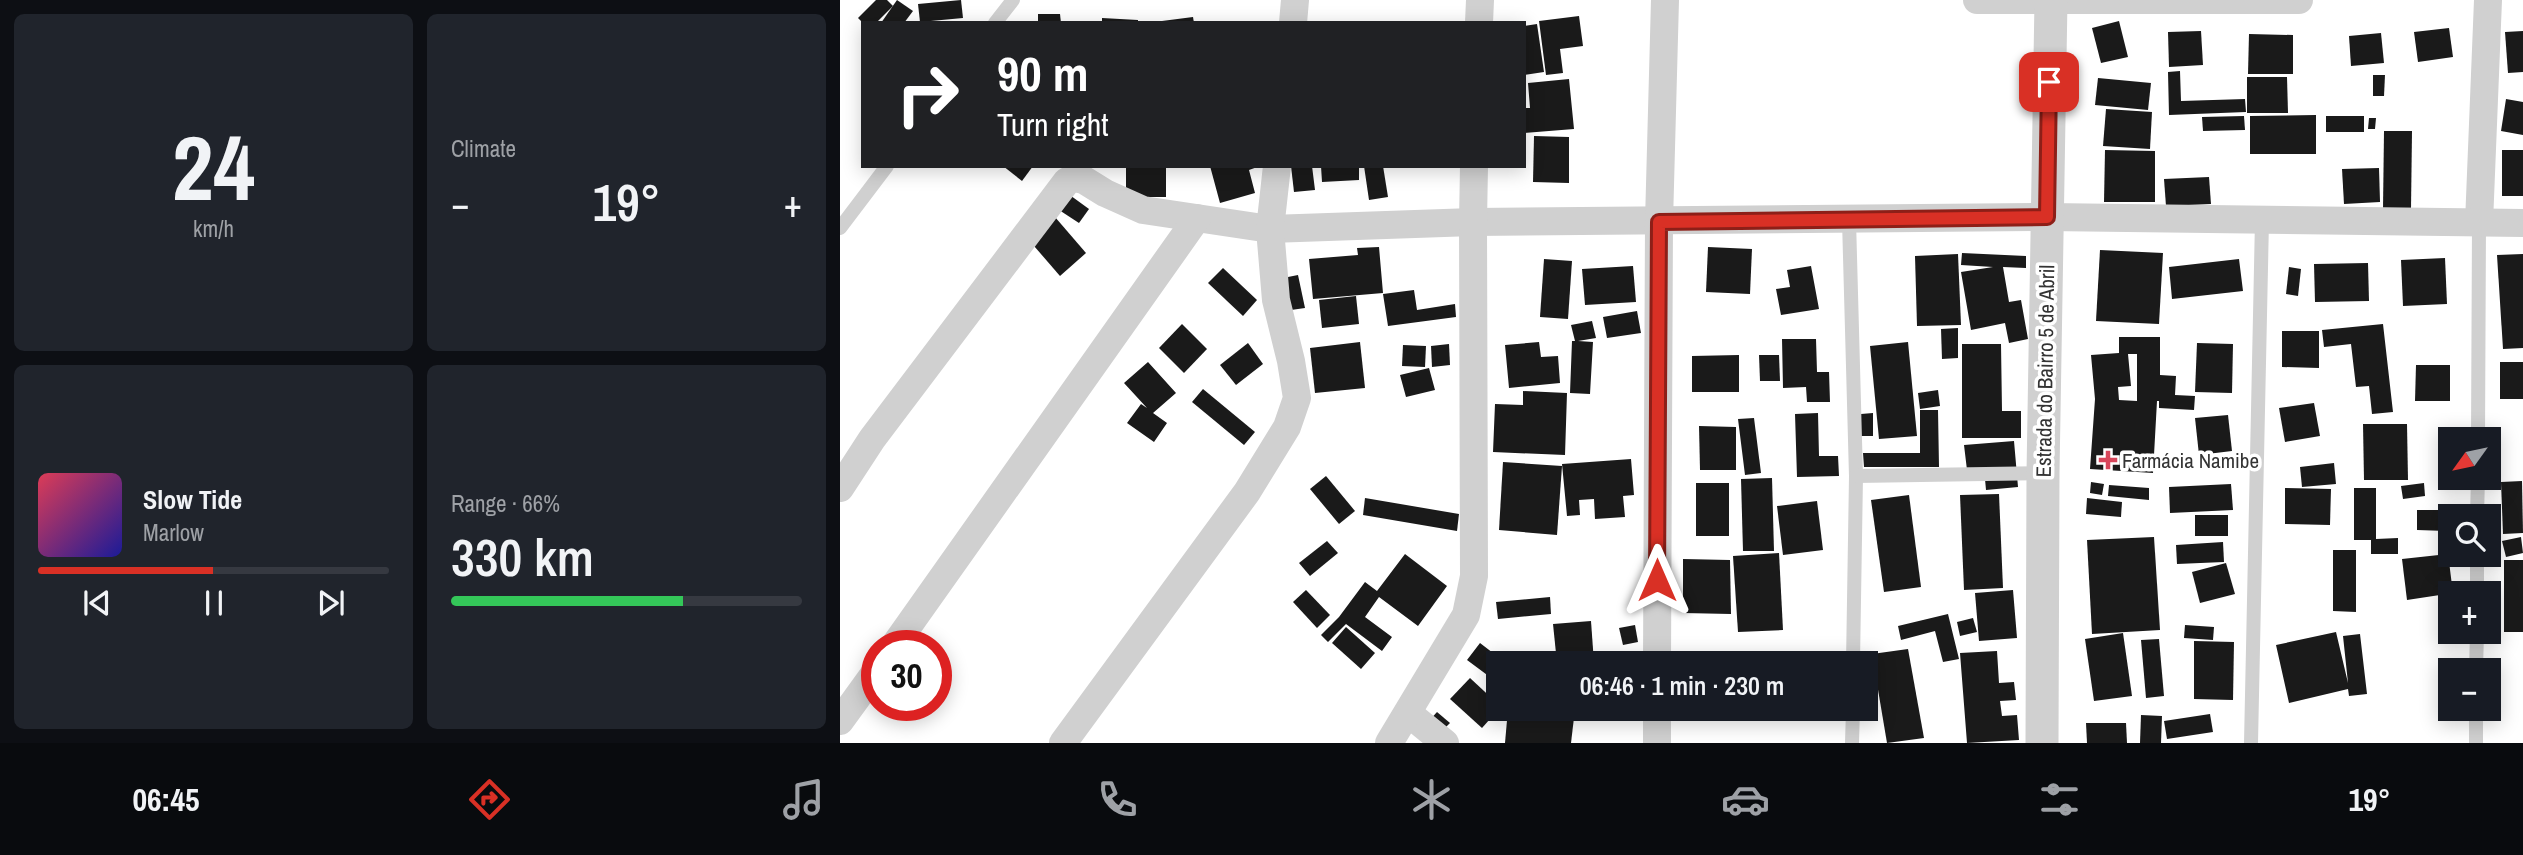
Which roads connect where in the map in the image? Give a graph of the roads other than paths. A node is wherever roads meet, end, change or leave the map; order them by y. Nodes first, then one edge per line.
1 (1013, 0) edge
2 (1295, 0) edge
3 (1480, 0) edge
4 (1665, 0) edge
5 (1977, 0) edge
6 (2051, 0) edge
7 (2276, 0) edge
8 (2299, 0) edge
9 (2488, 0) edge
10 (997, 21) edge
11 (1293, 21) edge
12 (1479, 21) edge
13 (885, 168) edge
14 (1277, 168) edge
15 (1475, 168) edge
16 (2047, 217) junction
17 (1197, 218) junction
18 (1849, 220) junction
19 (2262, 220) junction
20 (1473, 222) junction
21 (1659, 222) junction
22 (2479, 223) junction
23 (2523, 223) edge
24 (840, 228) edge
25 (1270, 229) junction
26 (2478, 427) edge
27 (2043, 473) junction
28 (1856, 476) junction
29 (840, 488) edge
30 (905, 630) edge
31 (1657, 651) edge
32 (1853, 651) edge
33 (861, 692) edge
34 (1408, 713) junction
35 (1657, 721) edge
36 (1853, 721) edge
37 (2476, 721) edge
38 (840, 722) edge
39 (1063, 743) edge
40 (1389, 743) edge
41 (1446, 743) edge
42 (1657, 743) edge
43 (1852, 743) edge
44 (2042, 743) edge
45 (2251, 743) edge
46 (2476, 743) edge

1 - 10 lane
2 - 11 street
3 - 12 street
4 - 21 street
5 - 6 street
6 - 7 street
6 - 16 street, Estrada do Bairro 5 de Abril
7 - 8 street
9 - 22 street
13 - 24 lane
14 - 25 street
15 - 20 street
16 - 18 street
16 - 19 street
16 - 27 street, Estrada do Bairro 5 de Abril
17 - 25 street
17 - 29 street
17 - 30 street
18 - 21 street
18 - 28 lane
19 - 22 street
19 - 45 lane
20 - 21 street
20 - 25 street
20 - 34 street
21 - 31 street
22 - 23 street
22 - 26 lane
25 - 39 street
27 - 28 lane
27 - 44 street, Estrada do Bairro 5 de Abril
28 - 32 lane
33 - 38 street
34 - 40 street
34 - 41 street
35 - 42 street
36 - 43 lane
37 - 46 lane

